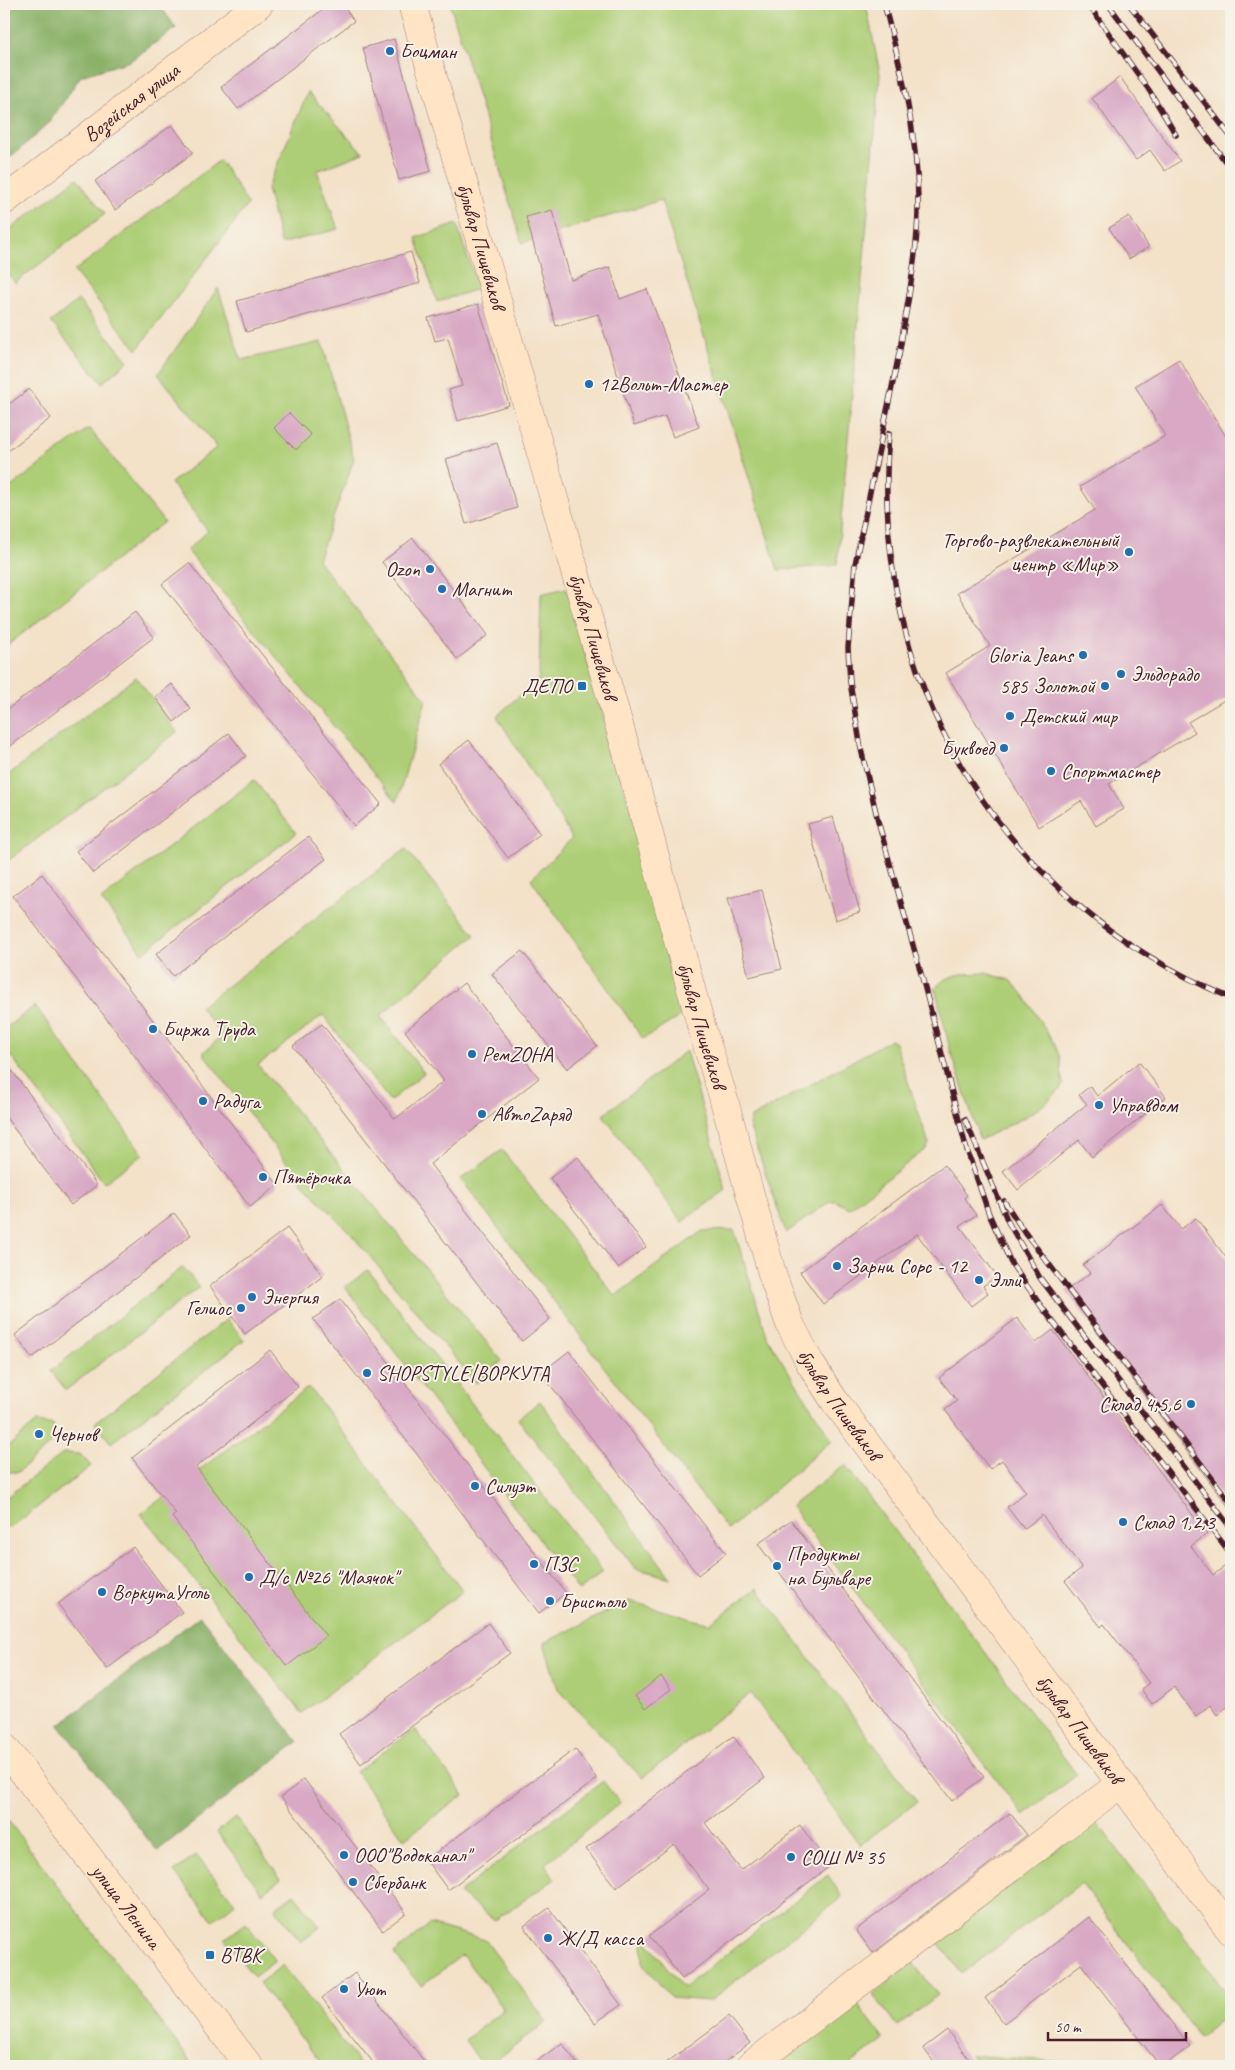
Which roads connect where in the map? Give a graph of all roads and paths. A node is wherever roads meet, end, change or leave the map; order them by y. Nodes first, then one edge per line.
1 (259, 4) edge
2 (412, 4) edge
3 (4, 201) edge
4 (4, 1747) edge
5 (1120, 1784) junction
6 (1231, 1931) edge
7 (249, 2066) edge
8 (750, 2066) edge

1 - 3 main road, Возейская улица
2 - 5 main road, бульвар Пищевиков
4 - 7 main road, улица Ленина
5 - 6 main road, бульвар Пищевиков
5 - 8 main road

